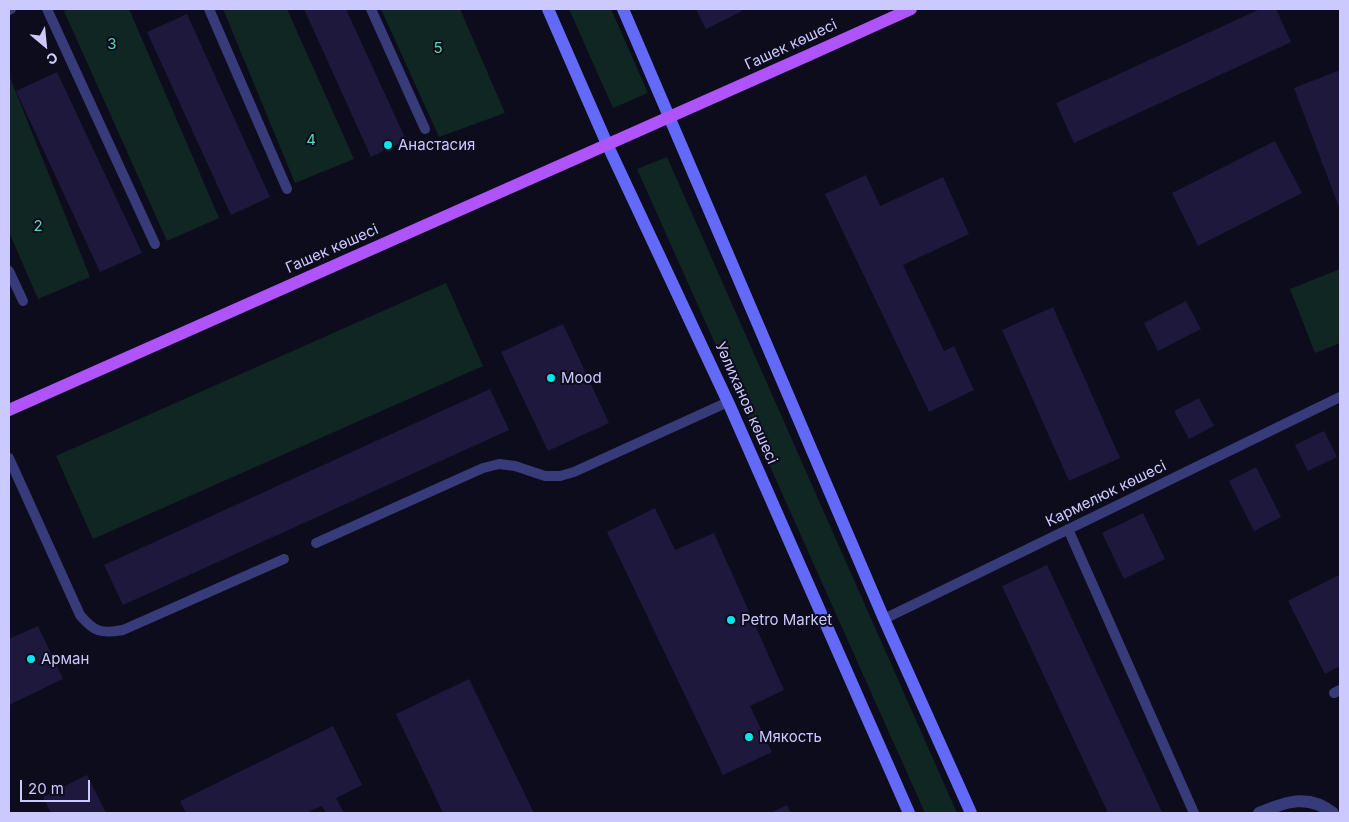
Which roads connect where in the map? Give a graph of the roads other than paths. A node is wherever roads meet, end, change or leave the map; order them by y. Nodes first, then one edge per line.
1 (47, 9) edge
2 (209, 9) edge
3 (371, 9) edge
4 (548, 9) edge
5 (623, 9) edge
6 (911, 9) edge
7 (669, 118) junction
8 (424, 129) dead end
9 (608, 144) junction
10 (287, 188) dead end
11 (156, 244) dead end
12 (9, 271) edge
13 (23, 301) dead end
14 (1340, 396) edge
15 (728, 402) junction
16 (9, 410) edge
17 (9, 458) edge
18 (1068, 529) junction
19 (316, 543) dead end
20 (284, 559) dead end
21 (884, 619) junction
22 (909, 813) edge
23 (971, 813) edge
24 (1194, 813) edge
25 (1259, 813) edge
26 (1333, 813) edge

1 - 11 lane
2 - 10 lane
3 - 8 lane
4 - 9 main road, Уәлиханов көшесі
5 - 7 main road
6 - 7 main road, Гашек көшесі
7 - 9 main road, Гашек көшесі
7 - 21 main road
9 - 15 main road, Уәлиханов көшесі
9 - 16 main road, Гашек көшесі
12 - 13 lane
14 - 18 lane, Кармелюк көшесі
15 - 19 lane
15 - 22 main road, Уәлиханов көшесі
17 - 20 lane
18 - 21 lane, Кармелюк көшесі
18 - 24 lane
21 - 23 main road
25 - 26 street

